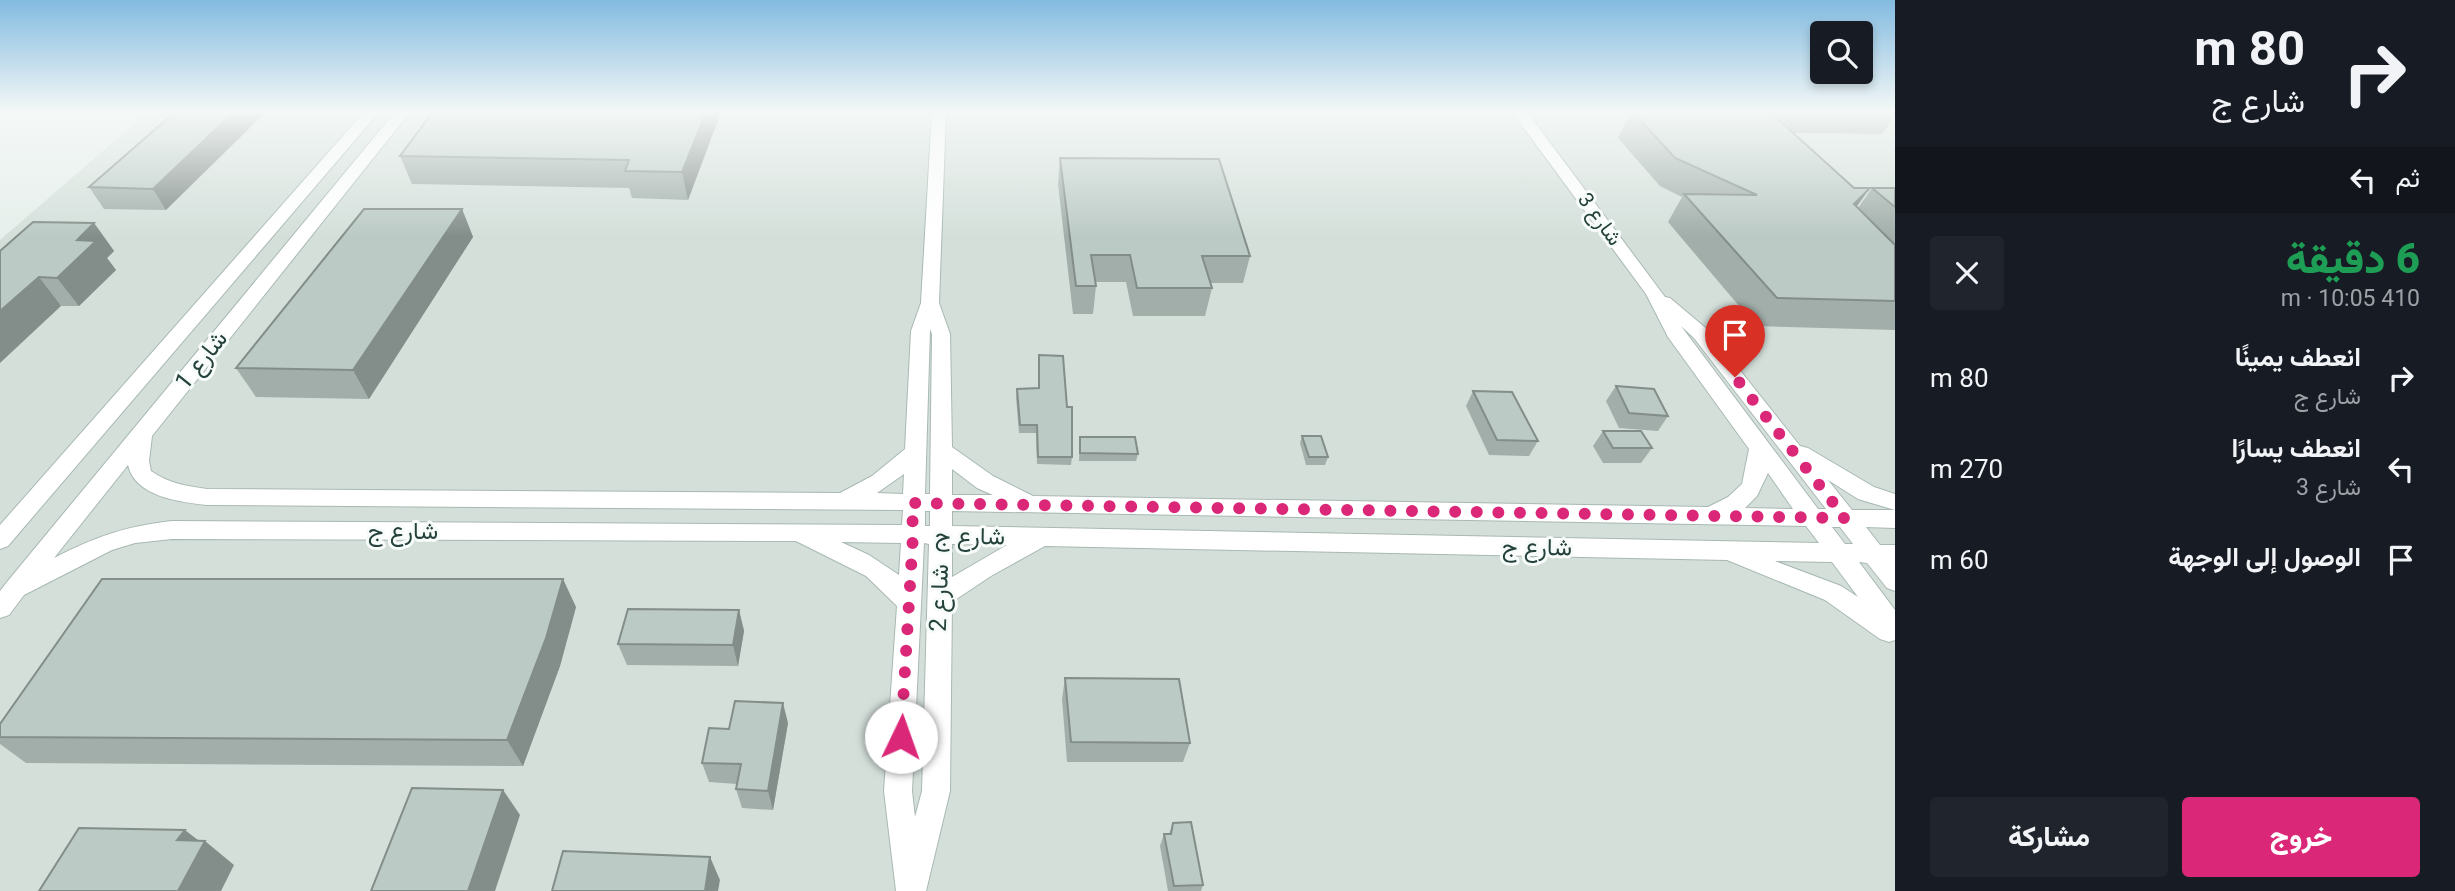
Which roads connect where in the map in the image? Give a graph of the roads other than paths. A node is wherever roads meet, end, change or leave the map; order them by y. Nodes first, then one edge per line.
1 (336, 154) edge
2 (369, 154) edge
3 (937, 154) edge
4 (1550, 154) edge
5 (1654, 293) junction
6 (930, 303) junction
7 (142, 432) junction
8 (1786, 443) junction
9 (1760, 448) junction
10 (940, 449) junction
11 (914, 454) junction
12 (841, 501) junction
13 (1895, 502) edge
14 (912, 503) junction
15 (940, 503) junction
16 (1038, 505) junction
17 (1710, 516) junction
18 (1812, 518) junction
19 (1845, 518) junction
20 (1895, 519) edge
21 (796, 532) junction
22 (913, 535) junction
23 (941, 536) junction
24 (1041, 538) junction
25 (0, 540) edge
26 (1722, 551) junction
27 (1840, 553) junction
28 (1884, 554) edge
29 (1895, 581) edge
30 (15, 589) junction
31 (938, 599) junction
32 (907, 601) junction
33 (0, 608) edge
34 (1895, 629) edge
35 (1895, 637) edge

1 - 25 street, شارع 1
2 - 7 street, شارع 1
3 - 6 street, شارع 2
4 - 5 street, شارع 3
5 - 8 street, شارع 3
5 - 9 street, شارع 3
6 - 10 street, شارع 2
6 - 11 street, شارع 2
7 - 12 street, شارع ج
7 - 30 street, شارع 1
8 - 13 street
8 - 19 street, شارع 3
9 - 17 street
9 - 18 street, شارع 3
10 - 15 street, شارع 2
10 - 16 street
11 - 12 street
11 - 14 street, شارع 2
12 - 14 street, شارع ج
14 - 15 street, شارع ج
14 - 22 street, شارع 2
15 - 16 street, شارع ج
15 - 23 street, شارع 2
16 - 17 street, شارع ج
17 - 18 street, شارع ج
18 - 19 street, شارع ج
18 - 27 street, شارع 3
19 - 20 street, شارع ج
19 - 28 street, شارع 3
21 - 22 street, شارع ج
21 - 30 street, شارع ج
21 - 32 street
22 - 23 street, شارع ج
22 - 32 street, شارع 2
23 - 24 street, شارع ج
23 - 31 street, شارع 2
24 - 26 street, شارع ج
24 - 31 street
26 - 27 street, شارع ج
26 - 35 street
27 - 28 street, شارع ج
27 - 34 street, شارع 3
28 - 29 street, شارع 3
30 - 33 street, شارع 1
31 - 32 street, شارع 2

